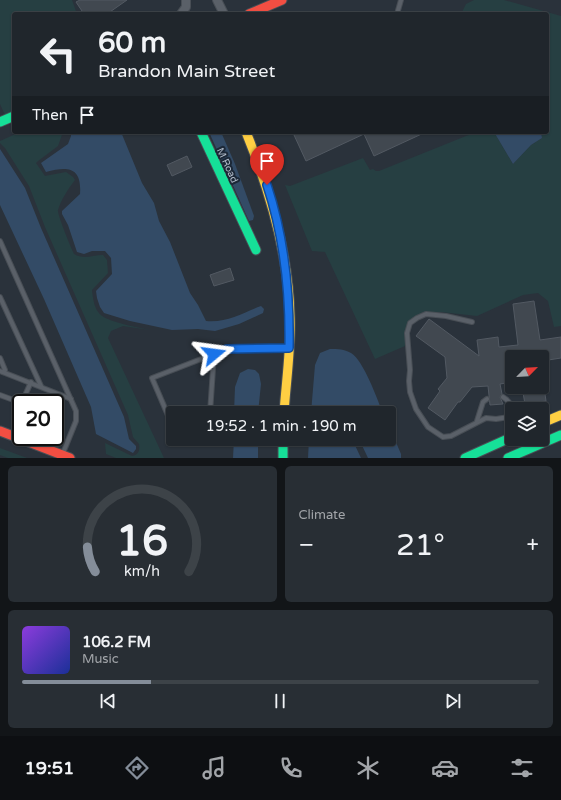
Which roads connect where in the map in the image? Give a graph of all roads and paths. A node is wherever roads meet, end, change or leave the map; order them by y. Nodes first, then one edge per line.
1 (186, 0) edge
2 (217, 0) edge
3 (282, 0) edge
4 (402, 0) edge
5 (182, 12) edge
6 (223, 12) edge
7 (254, 12) edge
8 (398, 12) edge
9 (12, 117) edge
10 (0, 122) edge
11 (202, 134) edge
12 (247, 134) edge
13 (0, 241) edge
14 (256, 250) dead end
15 (0, 297) edge
16 (472, 322) dead end
17 (289, 348) junction
18 (214, 354) junction
19 (0, 358) edge
20 (2, 372) edge
21 (31, 382) junction
22 (41, 386) junction
23 (0, 396) edge
24 (503, 397) dead end
25 (71, 399) junction
26 (487, 399) dead end
27 (509, 402) edge
28 (210, 406) edge
29 (285, 406) edge
30 (166, 411) edge
31 (561, 415) edge
32 (505, 418) edge
33 (549, 420) edge
34 (478, 421) junction
35 (0, 431) edge
36 (561, 434) edge
37 (505, 440) edge
38 (283, 446) edge
39 (66, 456) edge
40 (283, 458) edge
41 (465, 458) edge
42 (508, 458) edge

1 - 5 street
2 - 6 street
3 - 7 street
4 - 8 lane
9 - 10 street
11 - 14 street, M Road
12 - 17 street
13 - 25 lane
15 - 22 lane
16 - 34 lane
17 - 18 lane
17 - 29 street
18 - 28 lane
18 - 30 lane
19 - 20 lane
20 - 21 lane
21 - 22 lane
21 - 23 lane
22 - 25 lane
24 - 27 lane
25 - 39 lane
26 - 34 lane
31 - 33 street
32 - 34 lane
35 - 39 street
36 - 42 street
37 - 41 street
38 - 40 street

